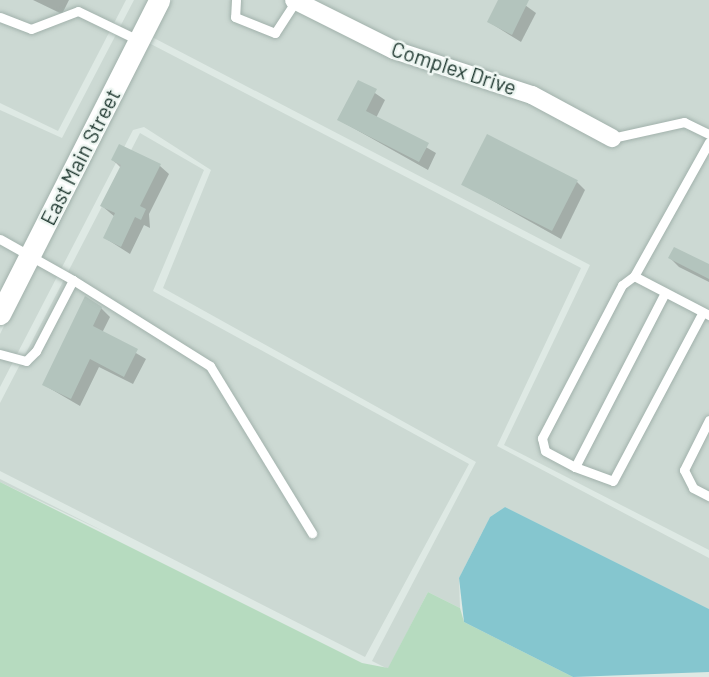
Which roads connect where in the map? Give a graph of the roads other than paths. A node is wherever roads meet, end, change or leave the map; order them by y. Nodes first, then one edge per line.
1 (159, 0) edge
2 (236, 0) edge
3 (295, 0) edge
4 (0, 17) edge
5 (138, 40) junction
6 (709, 134) edge
7 (612, 138) joint
8 (709, 142) edge
9 (0, 239) edge
10 (31, 254) junction
11 (634, 276) junction
12 (73, 279) junction
13 (665, 293) junction
14 (0, 314) edge
15 (706, 314) edge
16 (0, 354) edge
17 (709, 421) edge
18 (575, 467) junction
19 (709, 496) edge
20 (312, 533) dead end

1 - 5 main road, East Main Street
2 - 3 lane
3 - 7 street, Complex Drive
4 - 5 lane
5 - 10 main road, East Main Street
6 - 7 lane
8 - 11 lane
9 - 10 lane
10 - 12 lane
10 - 14 main road, East Main Street
11 - 13 lane
11 - 18 lane
12 - 16 lane
12 - 20 lane
13 - 15 lane
13 - 18 lane
15 - 18 lane
17 - 19 lane

